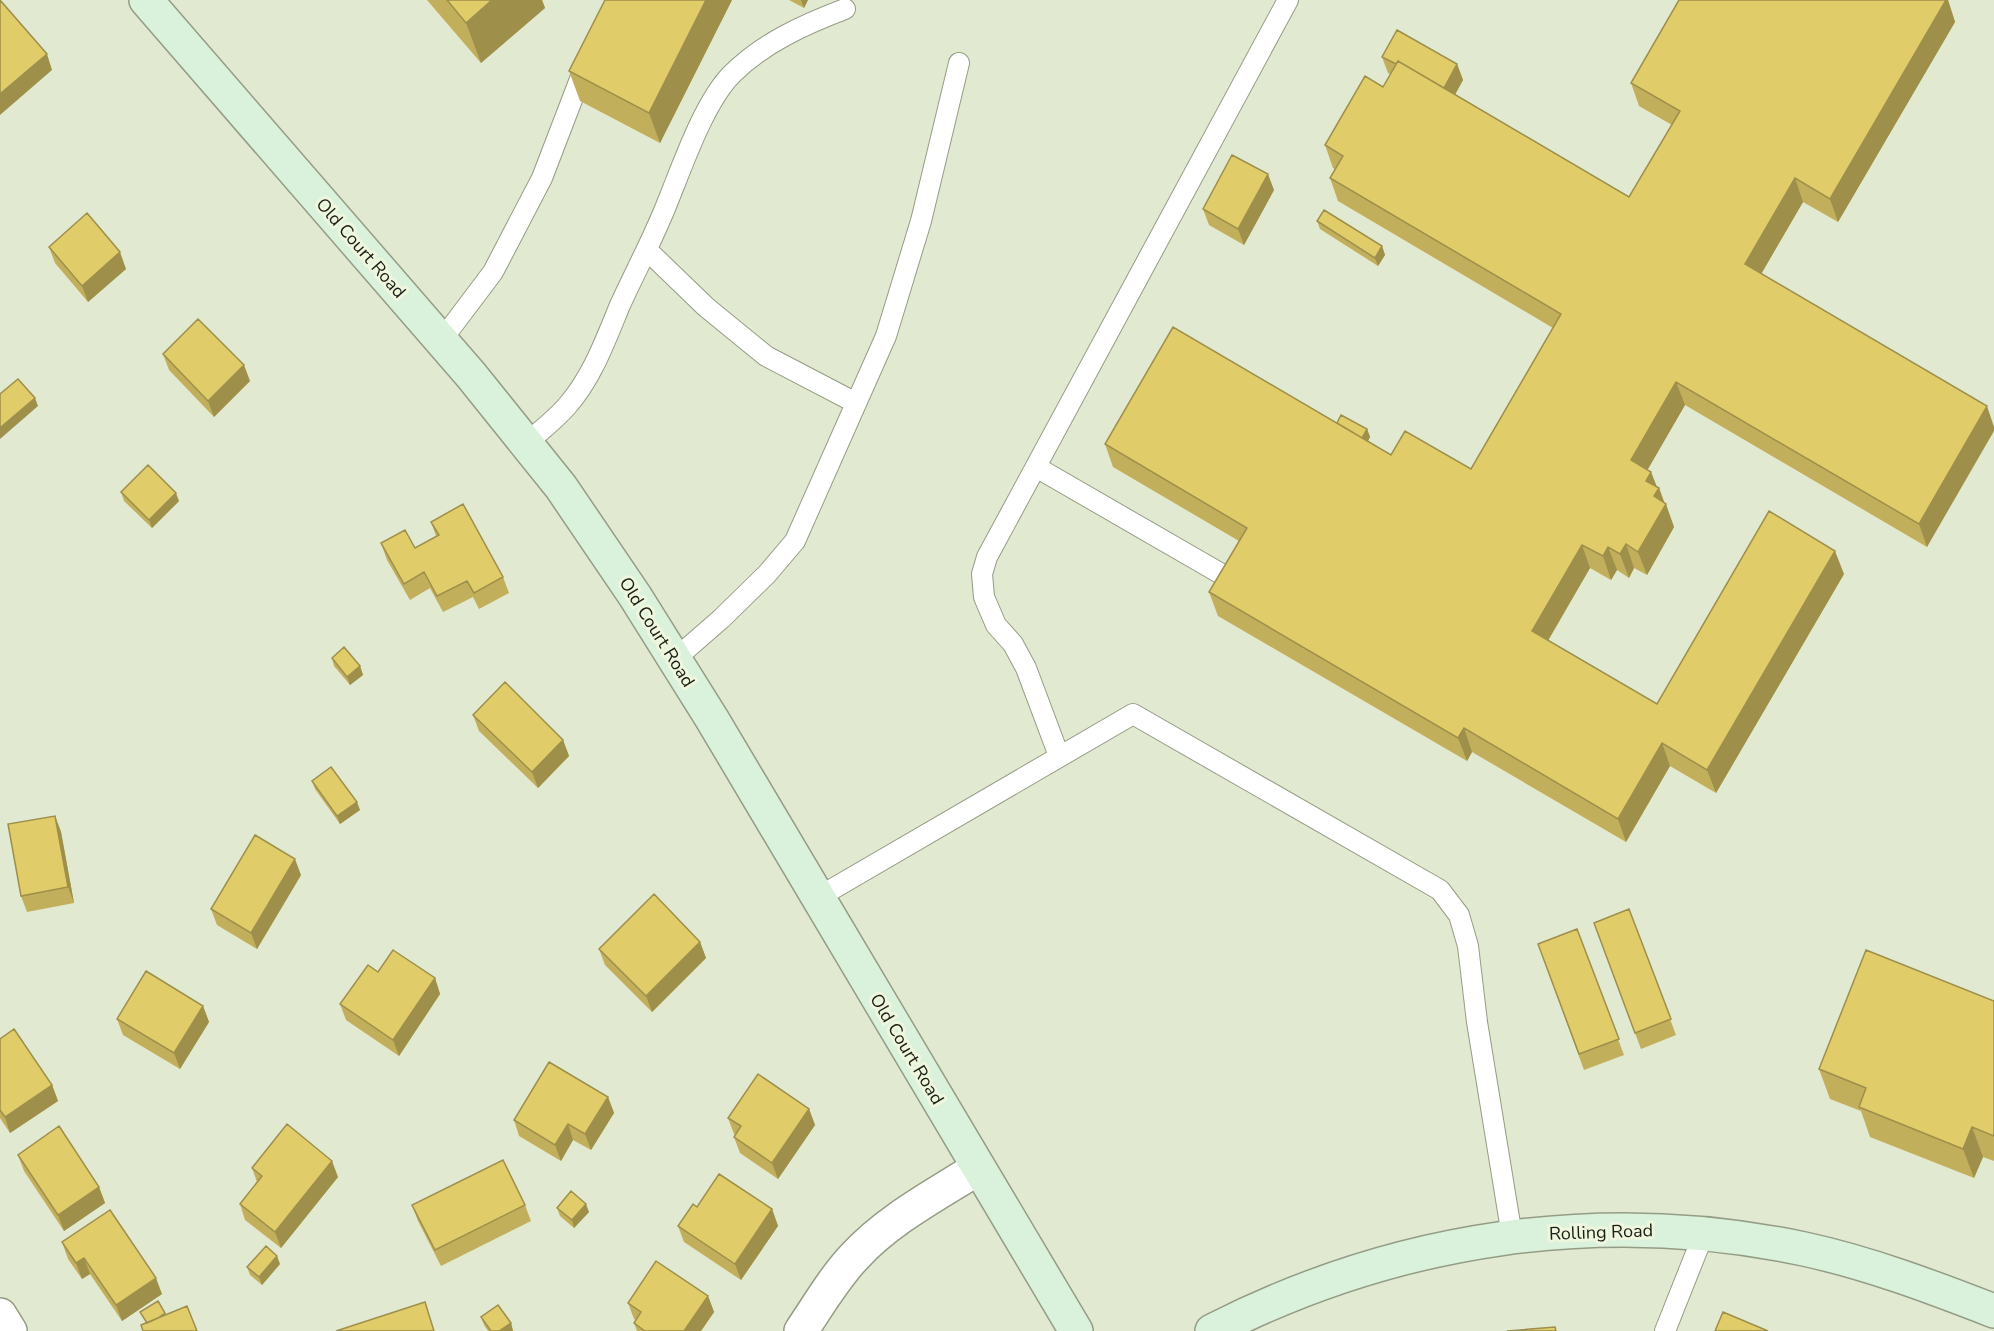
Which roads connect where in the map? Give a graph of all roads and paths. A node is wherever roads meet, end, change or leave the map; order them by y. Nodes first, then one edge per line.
1 (146, 0) edge
2 (1288, 0) edge
3 (845, 9) dead end
4 (592, 52) edge
5 (959, 63) dead end
6 (647, 250) junction
7 (441, 341) junction
8 (856, 403) junction
9 (527, 443) junction
10 (1036, 468) junction
11 (1237, 583) edge
12 (675, 660) junction
13 (1059, 756) junction
14 (817, 898) junction
15 (978, 1168) junction
16 (1704, 1233) junction
17 (1512, 1236) junction
18 (1994, 1311) edge
19 (0, 1315) edge
20 (10, 1331) edge
21 (801, 1331) edge
22 (1076, 1331) edge
23 (1212, 1331) edge
24 (1665, 1331) edge

1 - 7 main road, Old Court Road
2 - 10 lane
3 - 6 lane
4 - 7 lane
5 - 8 lane
6 - 8 lane
6 - 9 lane
7 - 9 main road, Old Court Road
8 - 12 lane
9 - 12 main road, Old Court Road
10 - 11 lane
10 - 13 lane
12 - 14 main road, Old Court Road
13 - 14 lane
13 - 17 lane
14 - 15 main road, Old Court Road
15 - 21 street
15 - 22 main road, Old Court Road
16 - 17 main road, Rolling Road
16 - 18 main road, Rolling Road
16 - 24 lane
17 - 23 main road, Rolling Road
19 - 20 street

